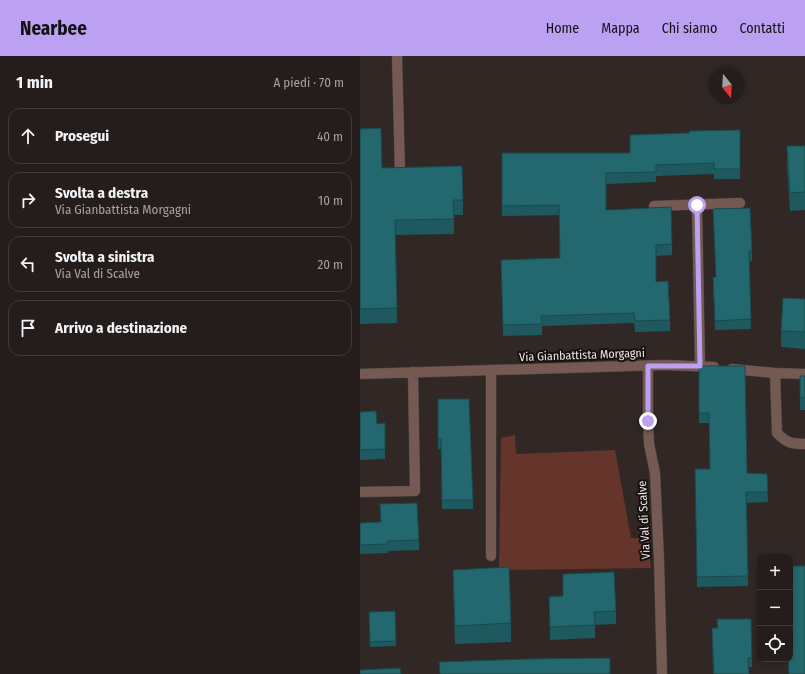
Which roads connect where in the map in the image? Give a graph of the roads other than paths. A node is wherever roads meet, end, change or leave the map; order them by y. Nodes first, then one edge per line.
1 (397, 56) edge
2 (400, 173) edge
3 (740, 203) dead end
4 (697, 205) junction
5 (654, 206) edge
6 (648, 366) junction
7 (700, 366) junction
8 (491, 370) junction
9 (413, 372) junction
10 (775, 373) junction
11 (360, 374) edge
12 (805, 374) edge
13 (805, 444) edge
14 (360, 492) edge
15 (491, 556) dead end
16 (662, 674) edge

1 - 2 street
3 - 4 street
4 - 5 street
4 - 7 street
6 - 7 street, Via Gianbattista Morgagni
6 - 8 street, Via Gianbattista Morgagni
6 - 16 street, Via Val di Scalve
7 - 10 street, Via Gianbattista Morgagni
8 - 9 street, Via Gianbattista Morgagni
8 - 15 street
9 - 11 street, Via Gianbattista Morgagni
9 - 14 street
10 - 12 street, Via Gianbattista Morgagni
10 - 13 street

